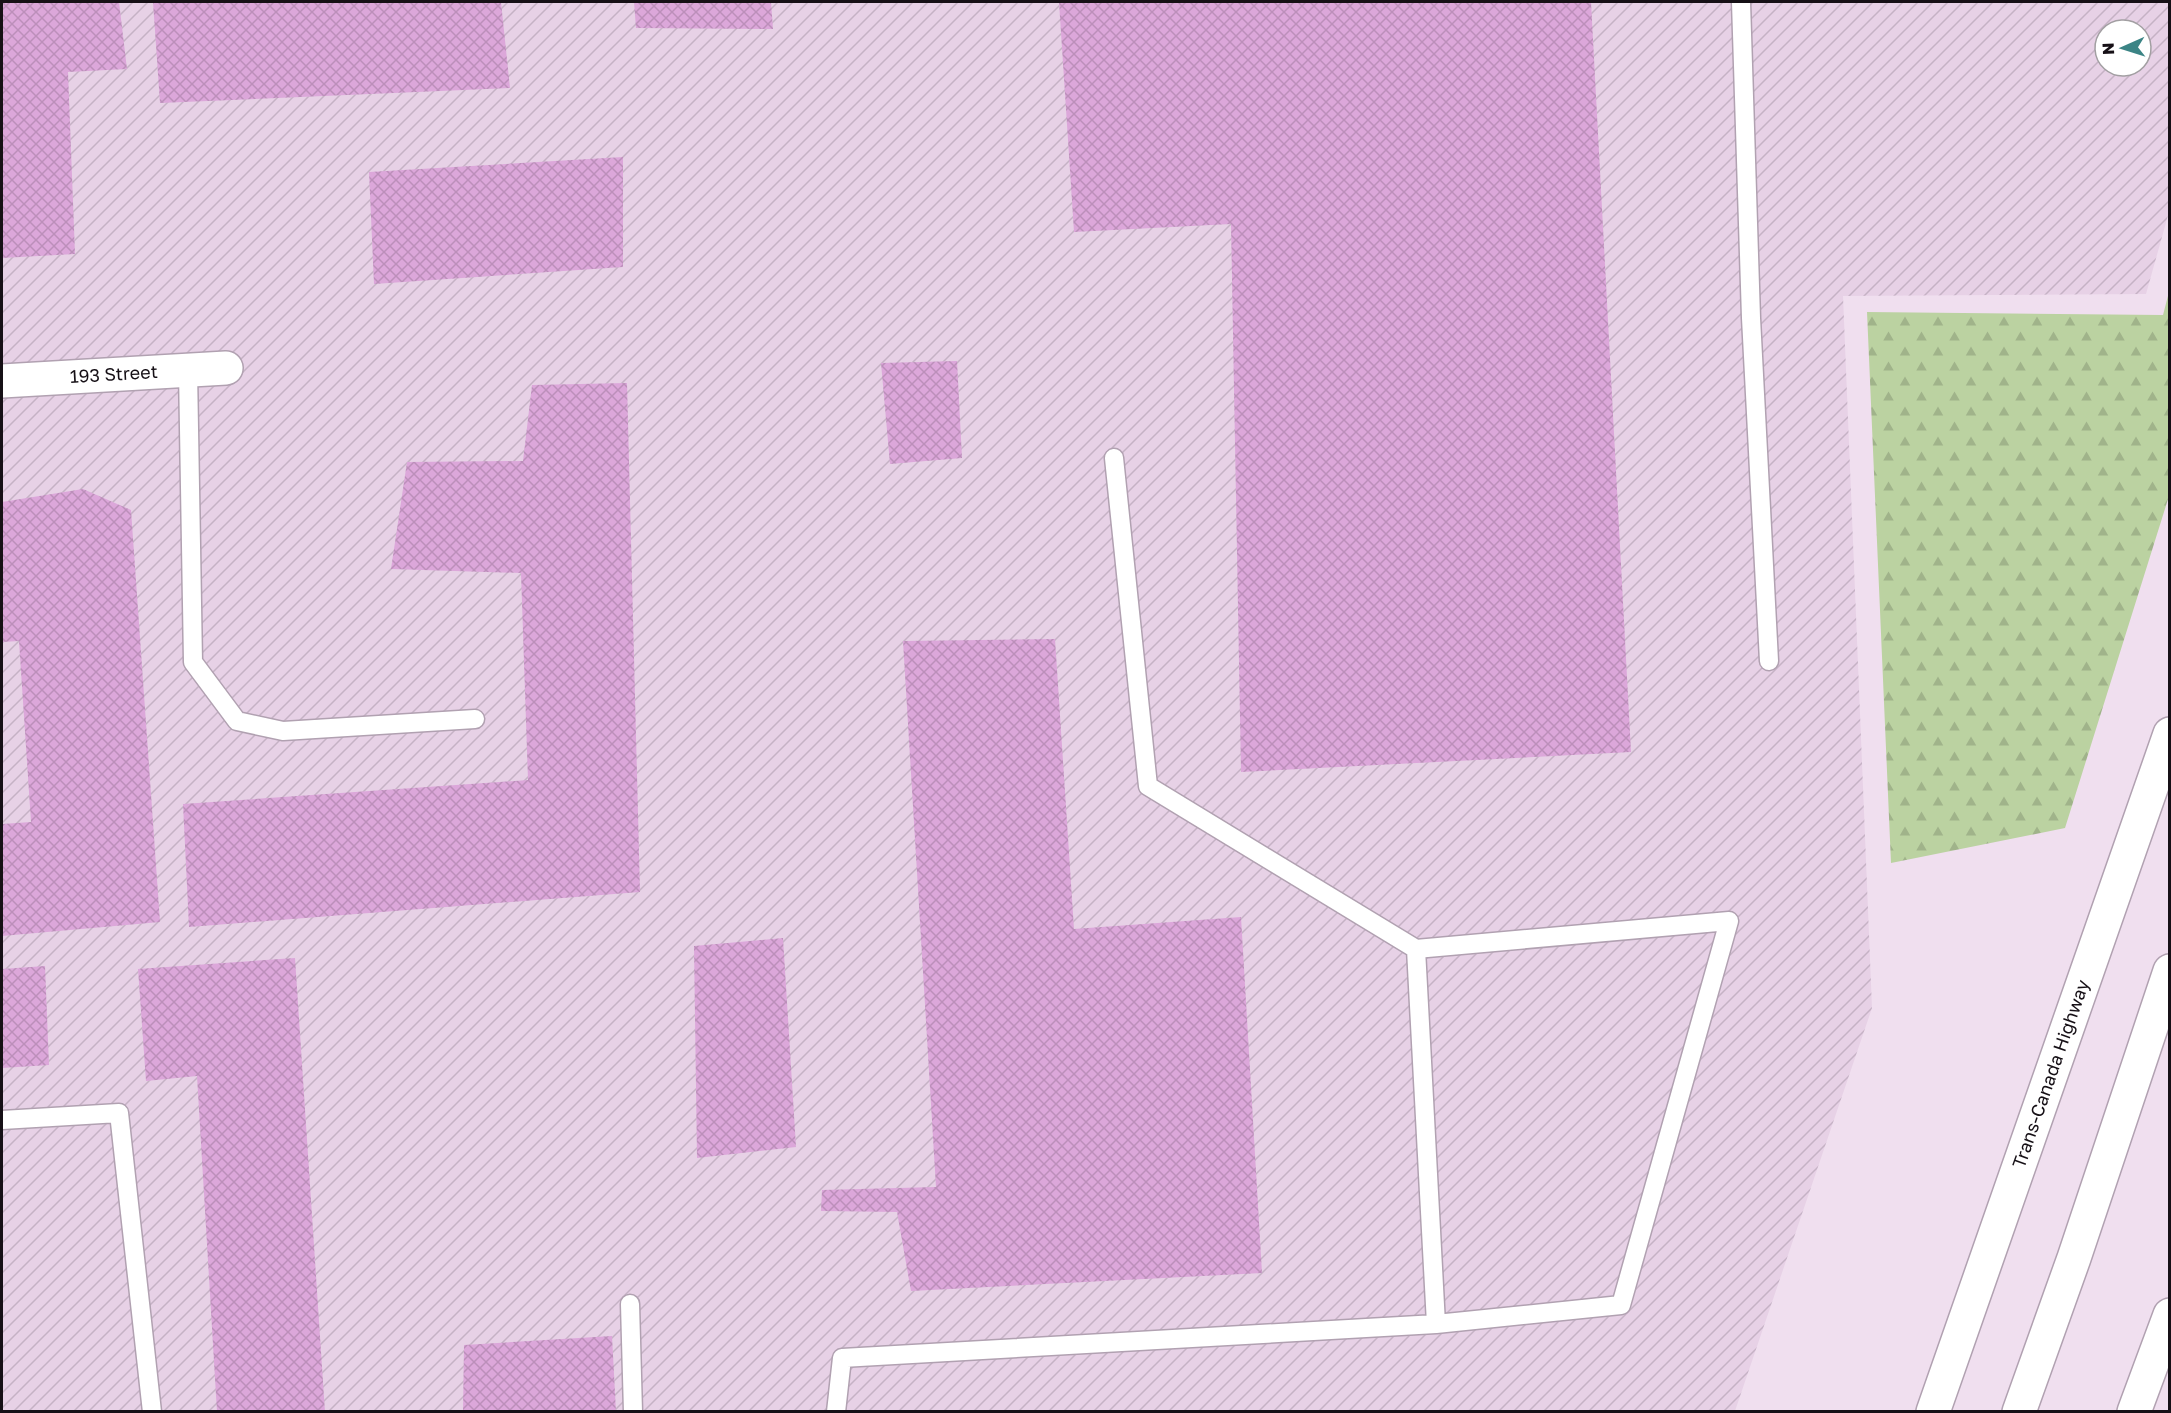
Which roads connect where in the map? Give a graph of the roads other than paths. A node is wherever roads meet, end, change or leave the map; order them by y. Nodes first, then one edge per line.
1 (1741, 2) edge
2 (226, 368) dead end
3 (188, 370) junction
4 (2, 381) edge
5 (1114, 458) dead end
6 (1769, 661) dead end
7 (475, 719) dead end
8 (2169, 734) edge
9 (1416, 949) junction
10 (2169, 971) edge
11 (2, 1120) edge
12 (630, 1304) dead end
13 (2169, 1315) edge
14 (1436, 1324) junction
15 (152, 1412) edge
16 (633, 1412) edge
17 (836, 1412) edge
18 (1933, 1412) edge
19 (2019, 1412) edge
20 (2134, 1412) edge

1 - 6 lane
2 - 3 main road, 193 Street
3 - 4 main road, 193 Street
3 - 7 lane
5 - 9 lane
8 - 18 main road, Trans-Canada Highway
9 - 14 lane
9 - 14 lane
10 - 19 main road
11 - 15 lane
12 - 16 lane
13 - 20 main road
14 - 17 lane

